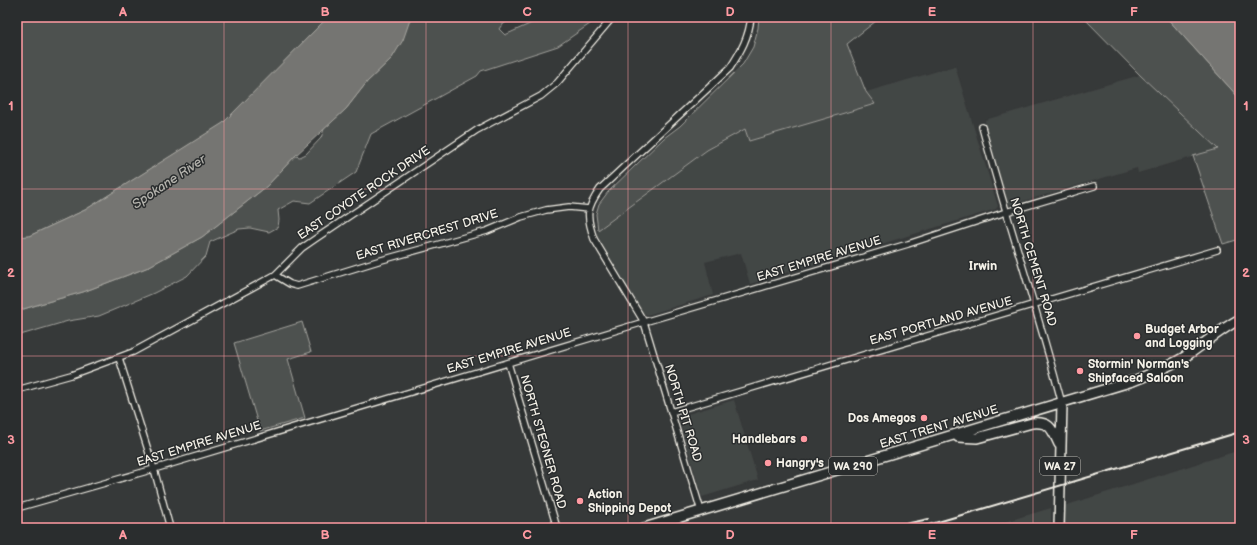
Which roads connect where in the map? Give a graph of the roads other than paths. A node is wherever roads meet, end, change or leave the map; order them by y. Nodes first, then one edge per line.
1 (613, 17) edge
2 (751, 17) edge
3 (982, 127) dead end
4 (1094, 186) dead end
5 (588, 209) junction
6 (1006, 212) junction
7 (1217, 250) dead end
8 (275, 275) junction
9 (1034, 304) junction
10 (1240, 313) edge
11 (1240, 319) edge
12 (644, 322) junction
13 (1230, 324) junction
14 (119, 358) junction
15 (508, 363) junction
16 (17, 390) edge
17 (1062, 404) junction
18 (671, 412) junction
19 (952, 436) junction
20 (1060, 447) junction
21 (154, 469) junction
22 (17, 508) edge
23 (700, 511) junction
24 (170, 528) edge
25 (557, 528) edge
26 (644, 528) edge
27 (1059, 528) edge

1 - 8 street, EAST COYOTE ROCK DRIVE
2 - 5 street
3 - 6 street, NORTH CEMENT ROAD
4 - 6 street, EAST EMPIRE AVENUE
5 - 8 street, EAST RIVERCREST DRIVE
5 - 12 street
6 - 9 street, NORTH CEMENT ROAD
6 - 12 street, EAST EMPIRE AVENUE
7 - 9 street, EAST PORTLAND AVENUE
8 - 14 street, EAST COYOTE ROCK DRIVE
9 - 17 street, NORTH CEMENT ROAD
9 - 18 street, EAST PORTLAND AVENUE
10 - 13 main road, EAST TRENT AVENUE / WA 290
11 - 13 main road, EAST TRENT AVENUE / WA 290
12 - 15 street, EAST EMPIRE AVENUE
12 - 18 street, NORTH PIT ROAD
13 - 17 main road, EAST TRENT AVENUE / WA 290
14 - 16 street, EAST COYOTE ROCK DRIVE
14 - 21 street
15 - 21 street, EAST EMPIRE AVENUE
15 - 25 street, NORTH STEGNER ROAD
17 - 19 main road, EAST TRENT AVENUE / WA 290
17 - 20 main road, WA 27
18 - 23 street, NORTH PIT ROAD
19 - 20 main road
19 - 23 main road, EAST TRENT AVENUE / WA 290
20 - 27 main road, WA 27
21 - 22 street, EAST EMPIRE AVENUE
21 - 24 street
23 - 26 main road, EAST TRENT AVENUE / WA 290

